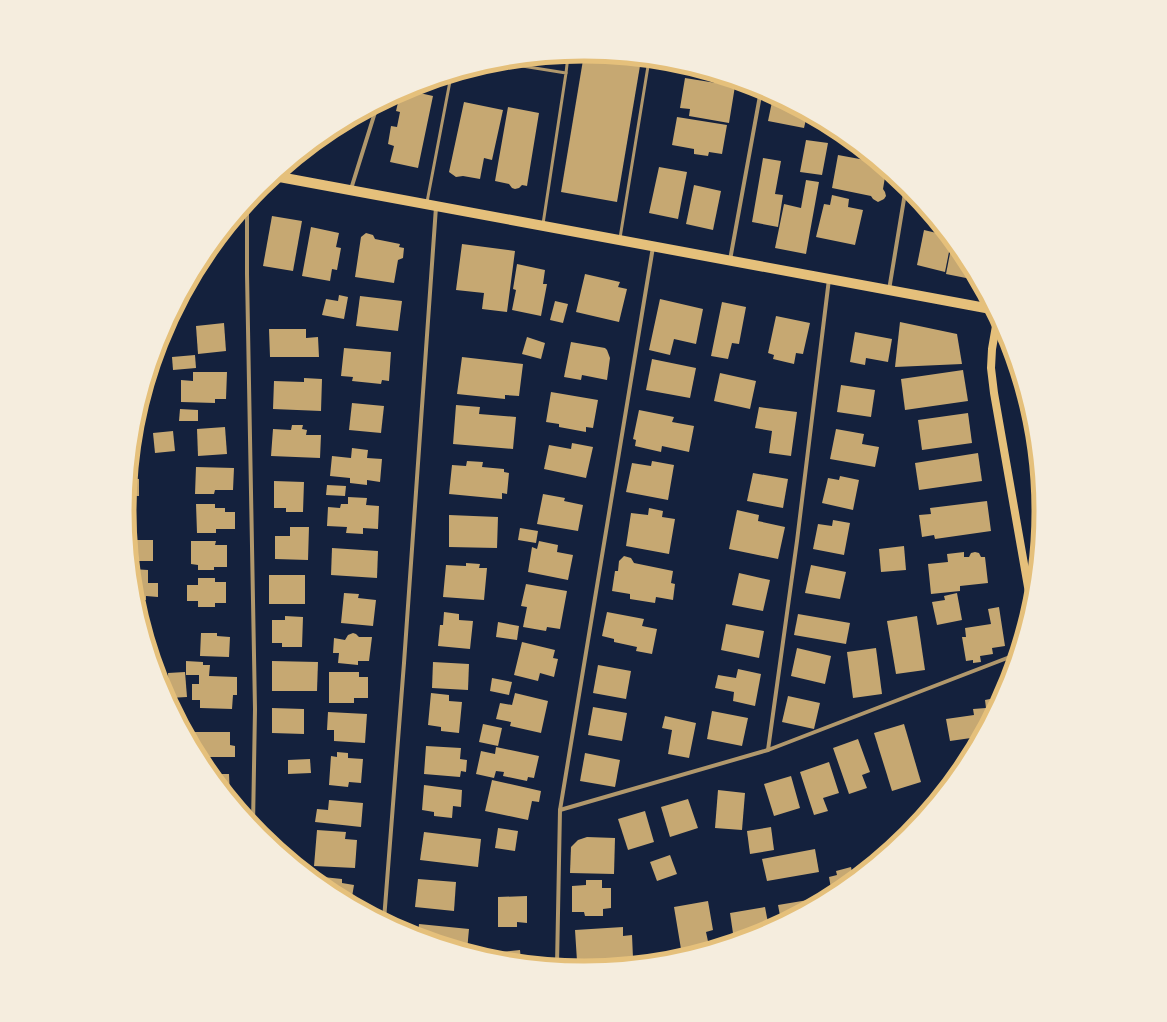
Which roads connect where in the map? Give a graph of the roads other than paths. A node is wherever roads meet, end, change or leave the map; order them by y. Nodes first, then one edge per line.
1 (567, 62) edge
2 (521, 66) edge
3 (648, 66) edge
4 (566, 73) junction
5 (450, 81) edge
6 (760, 97) edge
7 (375, 112) edge
8 (282, 177) edge
9 (350, 190) junction
10 (905, 196) edge
11 (431, 205) junction
12 (247, 212) edge
13 (543, 226) junction
14 (619, 240) junction
15 (653, 246) junction
16 (730, 260) junction
17 (829, 279) junction
18 (889, 290) junction
19 (985, 308) edge
20 (995, 330) edge
21 (1027, 587) edge
22 (1010, 657) edge
23 (768, 750) junction
24 (560, 810) junction
25 (253, 817) edge
26 (384, 915) edge
27 (557, 960) edge

1 - 4 lane
2 - 4 lane
3 - 14 lane
4 - 13 lane
5 - 11 lane
6 - 16 street
7 - 9 street
8 - 9 main road
9 - 11 main road
10 - 18 street
11 - 13 main road
11 - 26 street
12 - 25 street
13 - 14 main road
14 - 15 main road
15 - 16 main road
15 - 24 street
16 - 17 main road
17 - 18 main road
17 - 23 street
18 - 19 main road
20 - 21 main road
22 - 23 street
23 - 24 street
24 - 27 street

